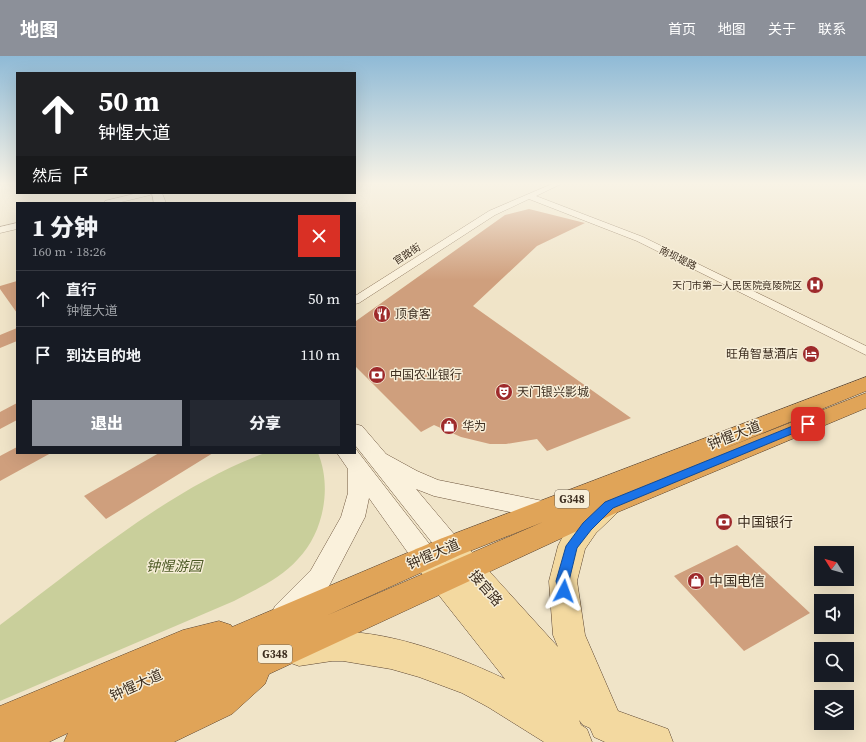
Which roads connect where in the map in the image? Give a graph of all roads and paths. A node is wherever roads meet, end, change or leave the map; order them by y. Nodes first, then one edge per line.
1 (487, 216) edge
2 (580, 216) edge
3 (16, 226) edge
4 (0, 230) edge
5 (356, 300) edge
6 (866, 351) edge
7 (866, 374) edge
8 (866, 383) edge
9 (866, 400) edge
10 (866, 410) edge
11 (356, 436) edge
12 (698, 459) junction
13 (361, 460) edge
14 (609, 505) junction
15 (543, 510) junction
16 (446, 562) junction
17 (280, 621) junction
18 (272, 656) junction
19 (0, 724) edge
20 (613, 734) edge
21 (6, 742) edge
22 (83, 742) edge
23 (134, 742) edge
24 (575, 742) edge
25 (655, 742) edge

1 - 5 street, 官路街
2 - 6 street, 南坝堤路
3 - 4 street
7 - 12 highway
8 - 12 highway, 钟惺大道 / G348
9 - 12 highway, 钟惺大道 / G348
10 - 12 highway
11 - 13 main road, 接官路
12 - 14 highway, 钟惺大道 / G348
12 - 15 highway, 钟惺大道 / G348
13 - 15 main road
13 - 16 main road, 接官路
13 - 17 main road
14 - 16 highway, 钟惺大道 / G348
14 - 20 main road
15 - 16 highway, 钟惺大道 / G348
16 - 17 highway, 钟惺大道 / G348
16 - 18 highway, 钟惺大道 / G348
16 - 20 main road, 接官路
16 - 24 main road, 接官路
17 - 19 highway
17 - 21 highway, 钟惺大道 / G348
18 - 22 highway, 钟惺大道 / G348
18 - 23 highway
18 - 24 main road
20 - 25 main road

